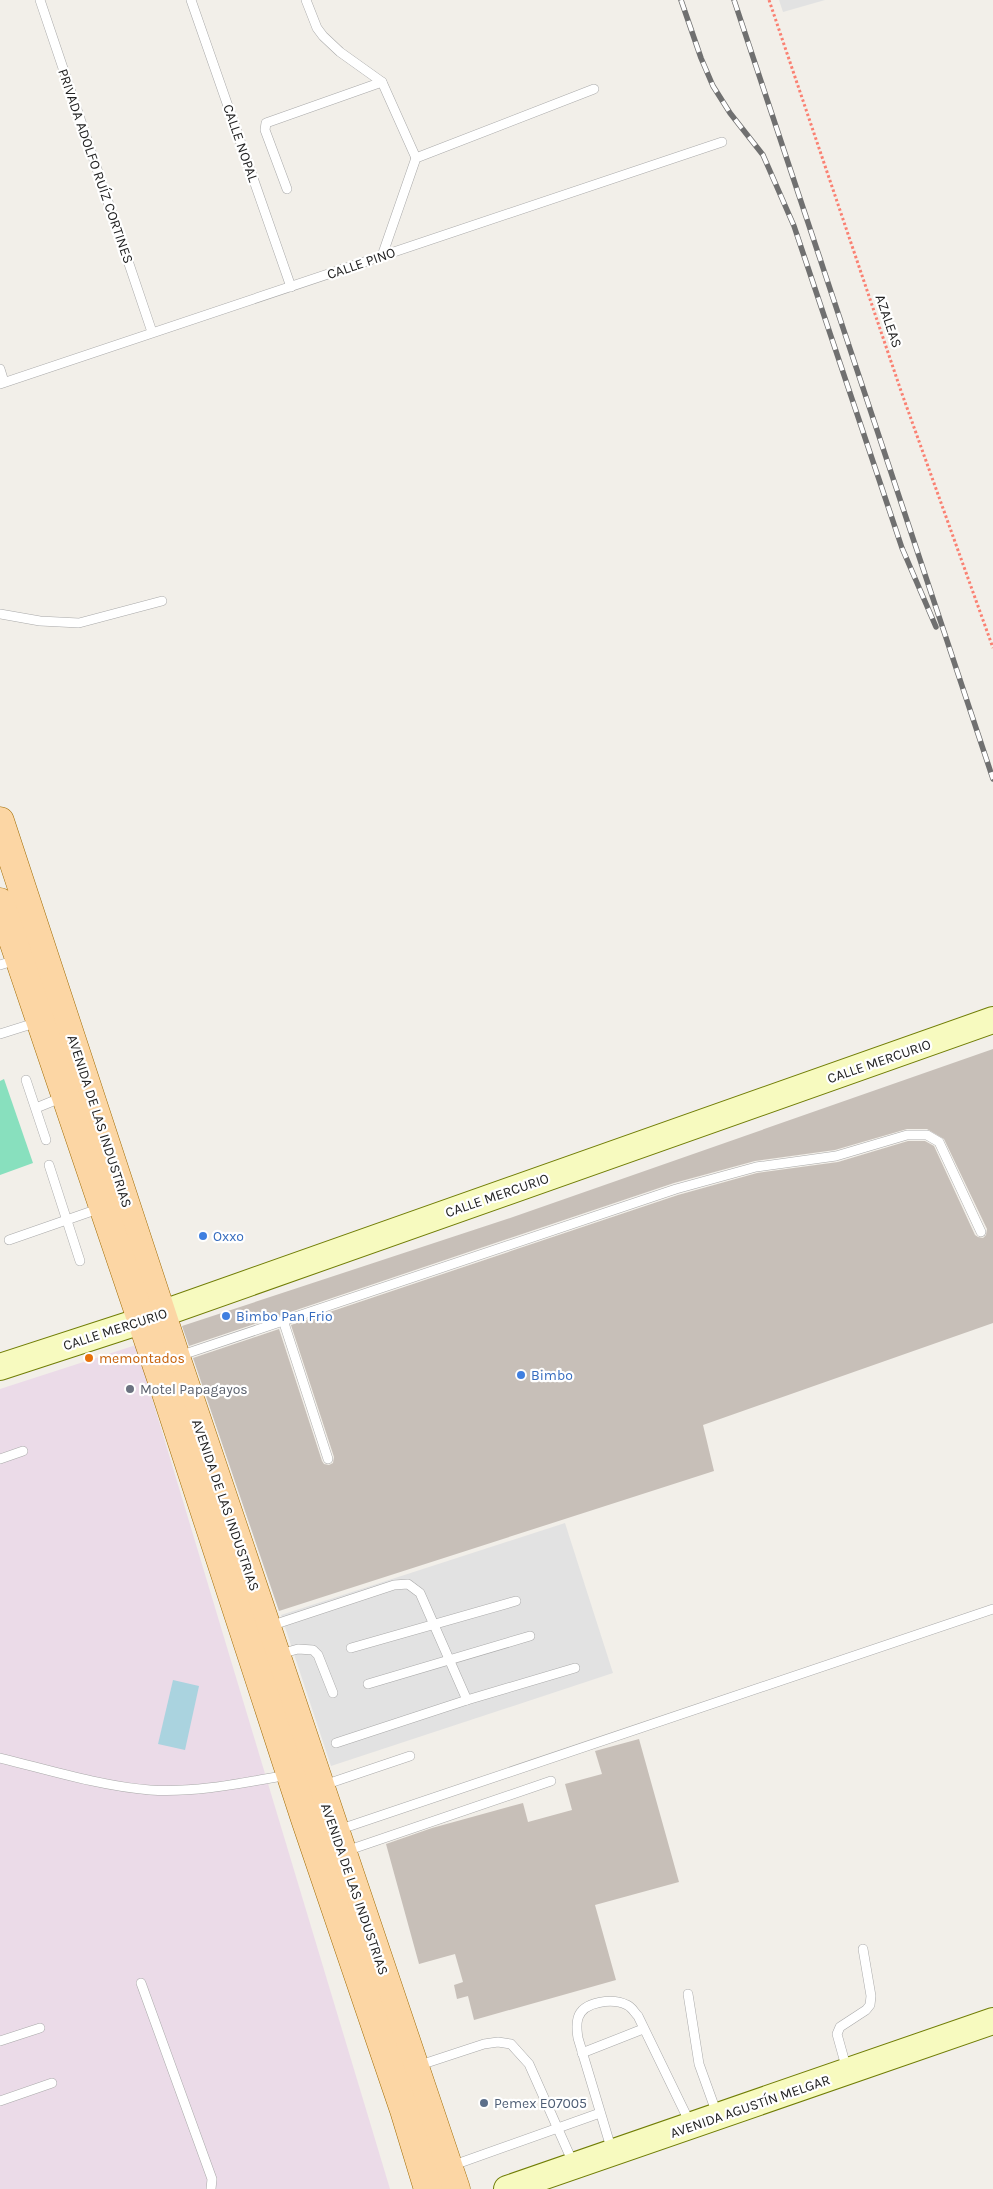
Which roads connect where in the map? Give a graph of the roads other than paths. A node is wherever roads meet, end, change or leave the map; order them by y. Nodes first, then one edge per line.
1 (40, 0) edge
2 (191, 0) edge
3 (306, 0) edge
4 (382, 82) junction
5 (594, 89) dead end
6 (722, 142) dead end
7 (416, 158) junction
8 (287, 189) dead end
9 (382, 256) junction
10 (291, 287) junction
11 (152, 332) junction
12 (0, 369) edge
13 (2, 383) edge
14 (162, 601) dead end
15 (0, 614) edge
16 (0, 820) edge
17 (0, 902) edge
18 (25, 957) edge
19 (53, 1017) junction
20 (993, 1020) edge
21 (0, 1034) edge
22 (26, 1080) dead end
23 (66, 1096) junction
24 (36, 1108) junction
25 (46, 1140) dead end
26 (48, 1165) dead end
27 (103, 1207) junction
28 (67, 1220) junction
29 (981, 1232) dead end
30 (9, 1240) dead end
31 (80, 1261) dead end
32 (152, 1317) junction
33 (283, 1320) junction
34 (176, 1357) junction
35 (0, 1367) edge
36 (175, 1387) junction
37 (24, 1451) dead end
38 (328, 1459) dead end
39 (0, 1460) edge
40 (516, 1601) dead end
41 (993, 1609) edge
42 (433, 1624) junction
43 (267, 1627) junction
44 (530, 1636) dead end
45 (351, 1648) dead end
46 (277, 1655) junction
47 (448, 1658) junction
48 (574, 1668) dead end
49 (368, 1684) dead end
50 (333, 1693) dead end
51 (466, 1700) junction
52 (336, 1742) dead end
53 (410, 1756) dead end
54 (0, 1758) edge
55 (290, 1775) junction
56 (552, 1781) dead end
57 (317, 1800) junction
58 (339, 1841) junction
59 (862, 1948) dead end
60 (141, 1983) dead end
61 (688, 1994) dead end
62 (993, 2021) edge
63 (40, 2028) dead end
64 (643, 2029) junction
65 (0, 2041) edge
66 (582, 2053) junction
67 (415, 2067) junction
68 (848, 2073) junction
69 (52, 2083) dead end
70 (0, 2101) edge
71 (600, 2113) junction
72 (718, 2117) junction
73 (691, 2126) junction
74 (558, 2129) junction
75 (612, 2153) junction
76 (575, 2166) junction
77 (452, 2178) edge
78 (211, 2189) edge
79 (428, 2189) edge
80 (507, 2189) edge

1 - 11 lane, PRIVADA ADOLFO RUÍZ CORTINES
2 - 10 lane, CALLE NOPAL
3 - 4 lane
4 - 7 lane
4 - 8 lane
5 - 7 lane
6 - 9 lane, CALLE PINO
7 - 9 lane
9 - 10 lane, CALLE PINO
10 - 11 lane, CALLE PINO
11 - 13 lane, CALLE PINO
12 - 13 lane
14 - 15 lane
16 - 18 main road, AVENIDA DE LAS INDUSTRIAS
17 - 18 main road, AVENIDA DE LAS INDUSTRIAS
18 - 19 main road, AVENIDA DE LAS INDUSTRIAS
19 - 21 lane
19 - 23 main road, AVENIDA DE LAS INDUSTRIAS
19 - 32 main road, AVENIDA DE LAS INDUSTRIAS
20 - 32 main road, CALLE MERCURIO
22 - 24 lane
23 - 24 lane
23 - 27 main road, AVENIDA DE LAS INDUSTRIAS
24 - 25 lane
26 - 28 lane
27 - 28 lane
27 - 32 main road, AVENIDA DE LAS INDUSTRIAS
28 - 30 lane
28 - 31 lane
29 - 33 lane
32 - 34 main road, AVENIDA DE LAS INDUSTRIAS
32 - 35 main road, CALLE MERCURIO
32 - 36 main road, AVENIDA DE LAS INDUSTRIAS
33 - 34 lane
33 - 38 lane
34 - 36 main road, AVENIDA DE LAS INDUSTRIAS
36 - 43 main road, AVENIDA DE LAS INDUSTRIAS
36 - 55 main road, AVENIDA DE LAS INDUSTRIAS
37 - 39 lane
40 - 42 lane
41 - 58 lane
42 - 43 lane
42 - 45 lane
42 - 47 lane
43 - 46 main road, AVENIDA DE LAS INDUSTRIAS
44 - 47 lane
46 - 50 lane
46 - 57 main road, AVENIDA DE LAS INDUSTRIAS
47 - 49 lane
47 - 51 lane
48 - 51 lane
51 - 52 lane
53 - 57 lane
54 - 55 lane
55 - 57 main road, AVENIDA DE LAS INDUSTRIAS
56 - 58 lane
57 - 58 main road, AVENIDA DE LAS INDUSTRIAS
57 - 79 main road, AVENIDA DE LAS INDUSTRIAS
58 - 67 main road, AVENIDA DE LAS INDUSTRIAS
59 - 68 lane
60 - 78 lane
61 - 72 lane
62 - 68 main road, AVENIDA AGUSTÍN MELGAR
63 - 65 lane
64 - 66 lane
64 - 66 lane
64 - 73 lane
66 - 71 lane
67 - 74 lane
67 - 77 main road, AVENIDA DE LAS INDUSTRIAS
68 - 72 main road, AVENIDA AGUSTÍN MELGAR
69 - 70 lane
71 - 74 lane
71 - 75 lane
72 - 73 main road, AVENIDA AGUSTÍN MELGAR
73 - 75 main road, AVENIDA AGUSTÍN MELGAR
74 - 76 lane
74 - 77 lane
75 - 76 main road, AVENIDA AGUSTÍN MELGAR
76 - 80 main road, AVENIDA AGUSTÍN MELGAR

